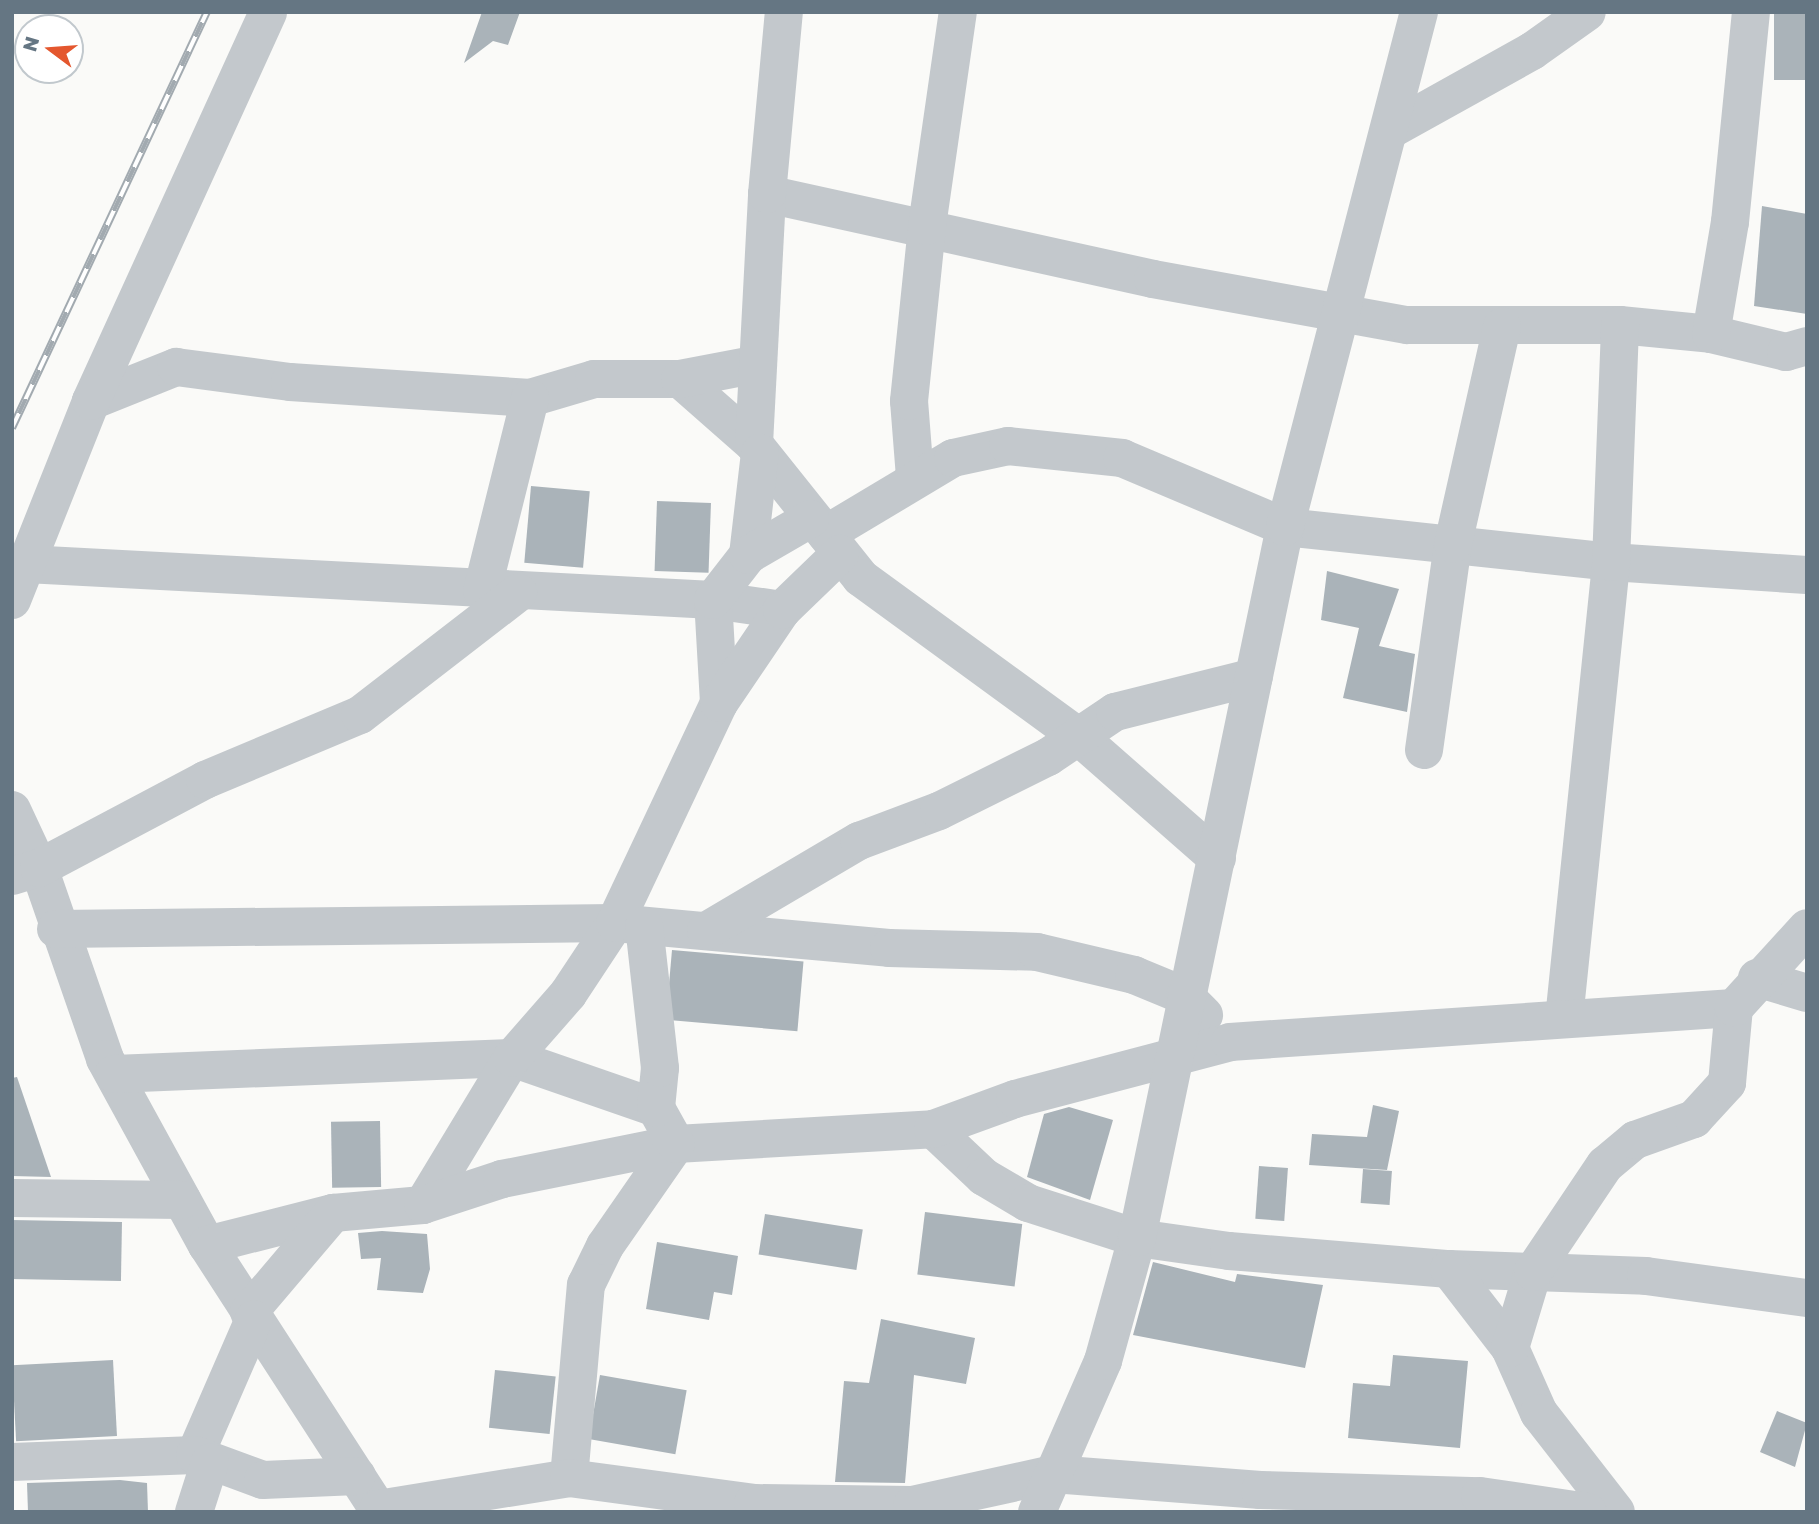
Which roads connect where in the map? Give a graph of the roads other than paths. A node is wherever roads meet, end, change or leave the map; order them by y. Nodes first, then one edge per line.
1 (268, 12) edge
2 (785, 12) edge
3 (958, 12) edge
4 (1419, 12) edge
5 (1587, 12) edge
6 (1751, 12) edge
7 (1392, 129) junction
8 (766, 194) junction
9 (927, 226) junction
10 (1342, 315) junction
11 (1620, 324) junction
12 (1502, 326) junction
13 (1711, 334) junction
14 (1807, 346) edge
15 (758, 364) junction
16 (680, 379) junction
17 (530, 398) junction
18 (91, 401) junction
19 (757, 448) junction
20 (915, 477) junction
21 (1285, 527) junction
22 (825, 536) junction
23 (1452, 544) junction
24 (748, 555) junction
25 (1611, 562) junction
26 (26, 564) junction
27 (1807, 575) edge
28 (500, 592) junction
29 (12, 600) edge
30 (713, 600) junction
31 (782, 610) junction
32 (1254, 677) junction
33 (719, 703) junction
34 (1077, 736) junction
35 (1424, 750) dead end
36 (12, 810) edge
37 (1217, 858) junction
38 (26, 872) edge
39 (629, 924) junction
40 (1807, 928) edge
41 (56, 929) junction
42 (706, 930) junction
43 (1757, 978) junction
44 (1807, 993) edge
45 (1185, 996) junction
46 (1734, 1008) junction
47 (1564, 1019) junction
48 (1230, 1042) junction
49 (1172, 1057) junction
50 (512, 1058) junction
51 (114, 1074) junction
52 (656, 1108) junction
53 (933, 1129) junction
54 (676, 1144) junction
55 (12, 1198) edge
56 (182, 1200) junction
57 (423, 1205) junction
58 (333, 1213) junction
59 (1138, 1237) junction
60 (207, 1245) junction
61 (1449, 1269) junction
62 (1533, 1272) junction
63 (1807, 1298) edge
64 (251, 1315) junction
65 (1510, 1348) junction
66 (202, 1458) junction
67 (12, 1462) edge
68 (1053, 1474) junction
69 (357, 1476) junction
70 (569, 1478) junction
71 (379, 1510) edge
72 (194, 1512) edge
73 (1037, 1512) edge
74 (1588, 1512) edge
75 (1616, 1512) edge

1 - 18 street
2 - 8 street
3 - 9 street
4 - 7 street
5 - 7 street
6 - 13 street
7 - 10 street
8 - 9 street
8 - 15 street
9 - 10 street
9 - 20 street
10 - 12 street
10 - 21 street
11 - 12 street
11 - 13 street
11 - 25 street
12 - 23 street
13 - 14 street
15 - 16 street
15 - 19 street
16 - 17 street
16 - 19 street
17 - 18 street
17 - 28 street
18 - 26 street
19 - 22 street
19 - 24 street
20 - 21 street
20 - 22 street
21 - 23 street
21 - 32 street
22 - 24 street
22 - 31 street
22 - 34 street
23 - 25 street
23 - 35 street
24 - 30 street
25 - 27 street
25 - 47 street
26 - 28 street
26 - 29 street
28 - 30 street
28 - 38 street
30 - 31 street
30 - 33 street
31 - 33 street
32 - 34 street
32 - 37 street
33 - 39 street
34 - 37 street
34 - 42 street
36 - 38 street
37 - 45 street
38 - 41 street
39 - 41 street
39 - 42 street
39 - 50 street
39 - 52 street
40 - 43 street
41 - 51 street
42 - 45 street
43 - 44 street
43 - 46 street
45 - 48 street
45 - 49 street
46 - 47 street
46 - 62 street
47 - 48 street
48 - 49 street
49 - 53 street
49 - 59 street
50 - 51 street
50 - 52 street
50 - 57 street
51 - 56 street
52 - 54 street
53 - 54 street
53 - 59 street
54 - 57 street
54 - 70 street
55 - 56 street
56 - 60 street
57 - 58 street
58 - 60 street
58 - 64 street
59 - 61 street
59 - 68 street
60 - 64 street
61 - 62 street
61 - 65 street
62 - 63 street
62 - 65 street
64 - 66 street
64 - 69 street
65 - 75 street
66 - 67 street
66 - 69 street
66 - 72 street
68 - 70 street
68 - 73 street
68 - 74 street
69 - 71 street
70 - 71 street

